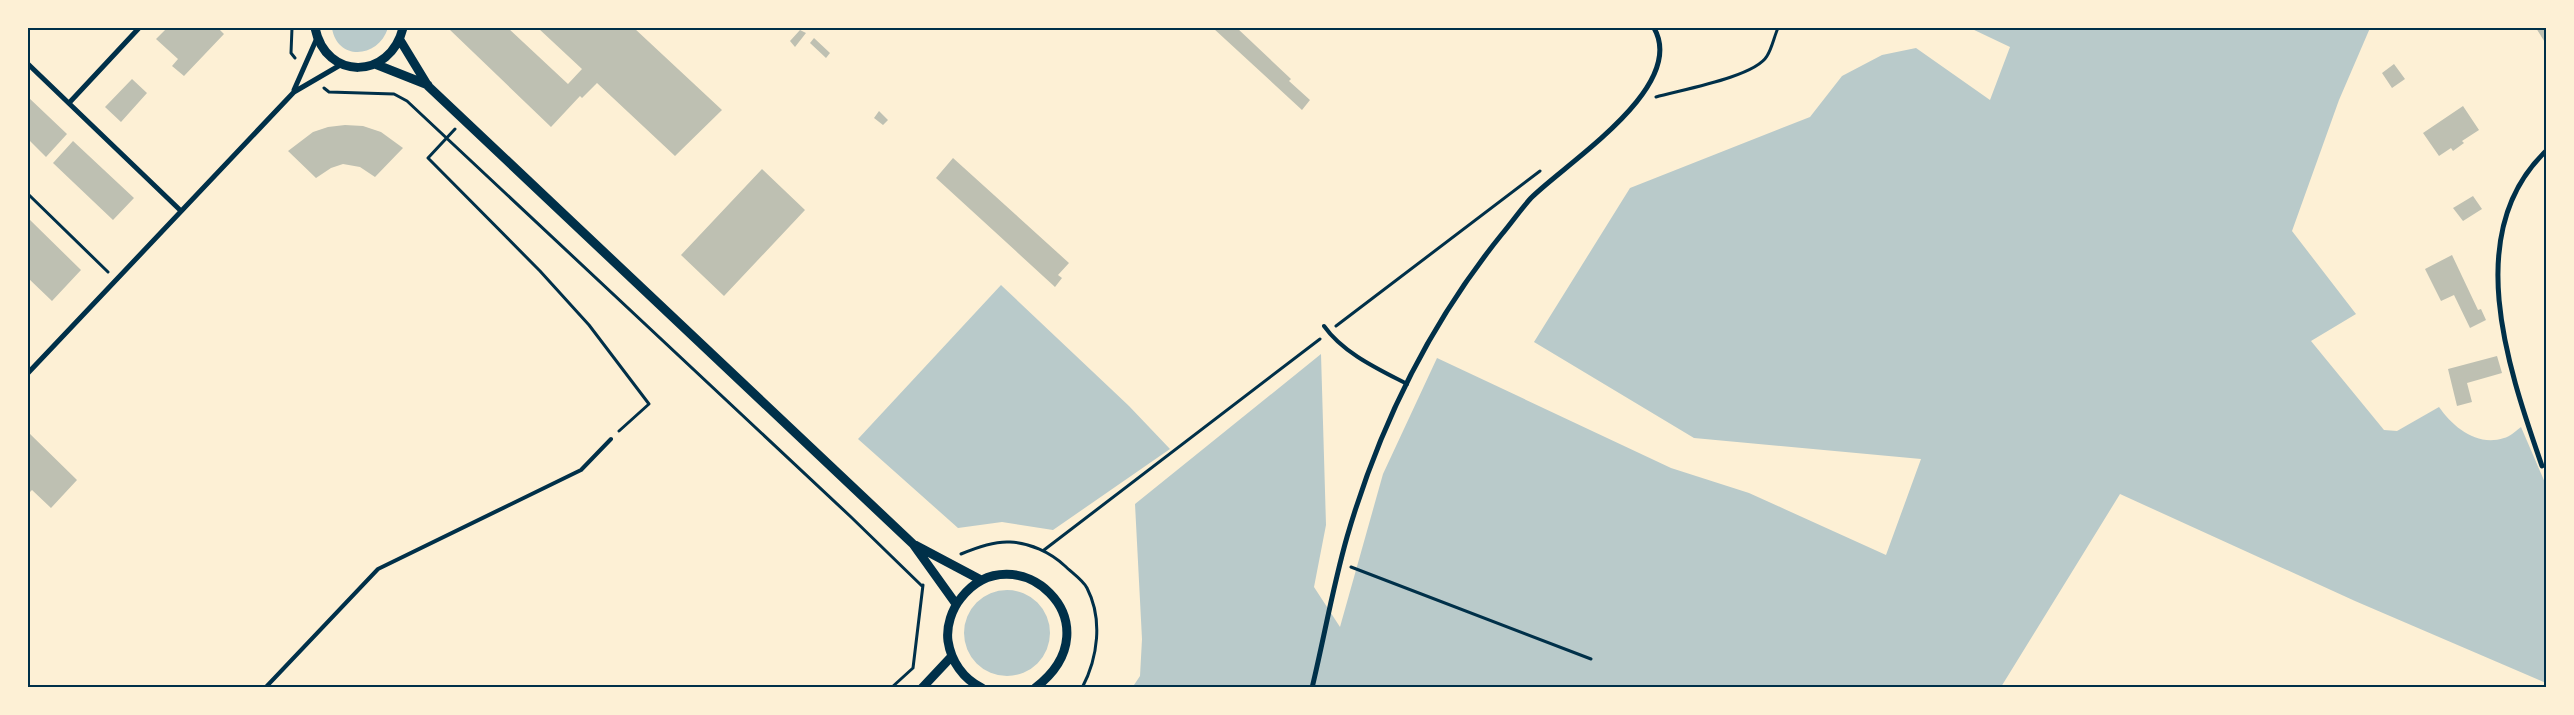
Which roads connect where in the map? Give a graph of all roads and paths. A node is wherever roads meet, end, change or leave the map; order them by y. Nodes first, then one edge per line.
1 (139, 28) edge
2 (292, 28) edge
3 (315, 28) edge
4 (403, 28) edge
5 (1654, 28) edge
6 (1778, 28) edge
7 (317, 38) junction
8 (400, 40) junction
9 (28, 64) edge
10 (342, 64) junction
11 (375, 64) junction
12 (304, 68) junction
13 (314, 79) junction
14 (428, 86) junction
15 (294, 92) junction
16 (1639, 101) junction
17 (69, 103) junction
18 (465, 120) junction
19 (447, 137) junction
20 (2546, 151) edge
21 (1547, 166) dead end
22 (28, 194) edge
23 (180, 210) junction
24 (116, 279) junction
25 (1324, 326) dead end
26 (1328, 332) junction
27 (28, 373) edge
28 (1407, 384) junction
29 (611, 439) joint
30 (2542, 466) dead end
31 (912, 544) junction
32 (1044, 550) junction
33 (943, 561) junction
34 (1341, 563) junction
35 (932, 571) junction
36 (981, 580) junction
37 (922, 586) junction
38 (956, 604) junction
39 (952, 656) junction
40 (1591, 659) dead end
41 (976, 686) edge
42 (265, 688) edge
43 (891, 688) edge
44 (922, 688) edge
45 (1035, 688) edge
46 (1082, 688) edge
47 (1312, 688) edge

1 - 17 street
2 - 12 path
3 - 7 street
4 - 8 street
5 - 16 street
6 - 16 path
7 - 10 street
7 - 12 street
8 - 11 street
8 - 14 street
9 - 17 street
10 - 11 street
10 - 13 street
11 - 14 street
12 - 15 street
13 - 15 street
13 - 19 path
14 - 18 street
15 - 23 street
16 - 28 street
17 - 23 street
18 - 19 path
18 - 31 street
19 - 29 path
19 - 37 path
20 - 30 street
21 - 26 path
22 - 24 path
23 - 24 street
24 - 27 street
25 - 26 lane
26 - 28 lane
26 - 32 path
28 - 34 street
29 - 42 lane
31 - 33 street
31 - 35 street
32 - 33 path
32 - 46 path
33 - 36 street
34 - 40 path
34 - 47 street
35 - 37 path
35 - 38 street
36 - 38 street
36 - 45 street
37 - 43 path
38 - 39 street
39 - 41 street
39 - 44 street

